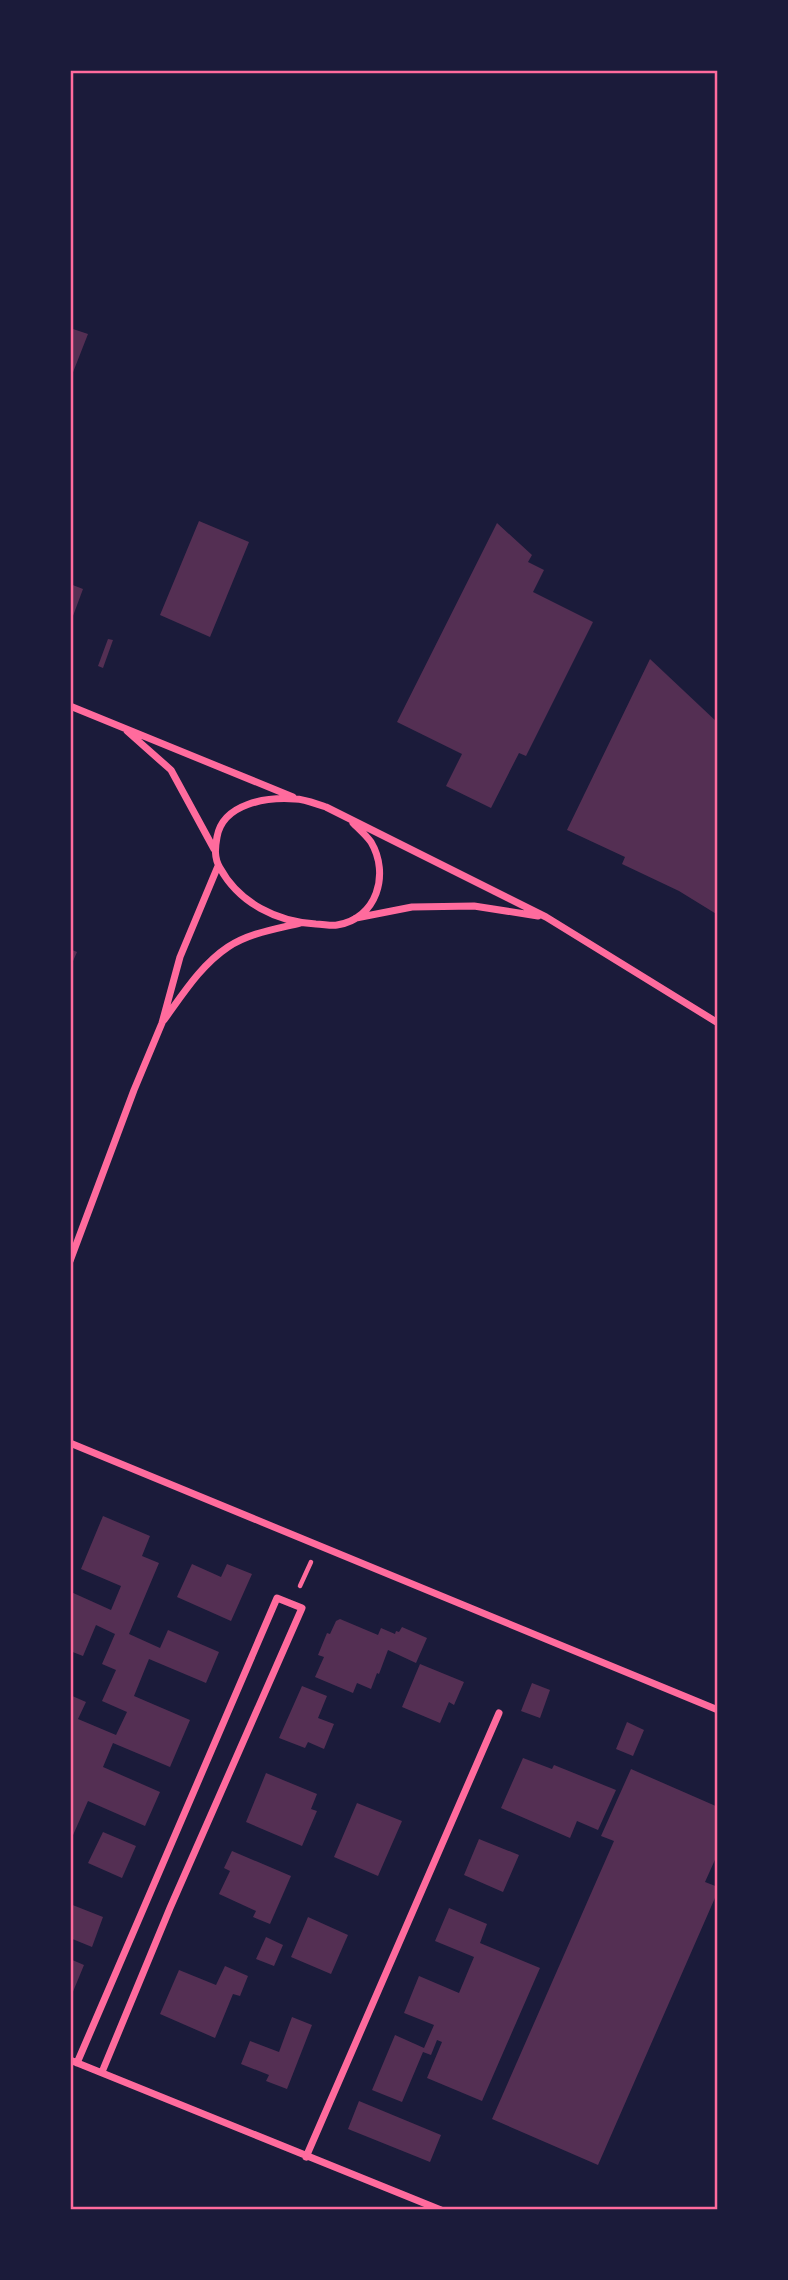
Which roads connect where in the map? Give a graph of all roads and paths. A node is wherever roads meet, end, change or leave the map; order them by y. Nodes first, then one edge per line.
1 (70, 706) edge
2 (121, 726) junction
3 (297, 799) junction
4 (353, 822) junction
5 (215, 851) junction
6 (218, 866) junction
7 (546, 917) junction
8 (355, 918) junction
9 (301, 923) junction
10 (162, 1023) junction
11 (718, 1023) edge
12 (70, 1261) edge
13 (70, 1443) edge
14 (318, 1545) junction
15 (292, 1604) junction
16 (718, 1710) edge
17 (499, 1713) dead end
18 (74, 2062) edge
19 (102, 2072) junction
20 (306, 2157) junction
21 (441, 2210) edge

1 - 2 street
2 - 3 street
2 - 5 street
3 - 4 street
3 - 5 street
4 - 7 street
4 - 8 street
5 - 6 street
6 - 9 street
6 - 10 street
7 - 8 street
7 - 11 street
8 - 9 street
9 - 10 street
10 - 12 street
13 - 14 street
14 - 15 path
14 - 16 street
15 - 18 street
15 - 19 street
17 - 20 street
18 - 19 street
19 - 20 street
20 - 21 street

